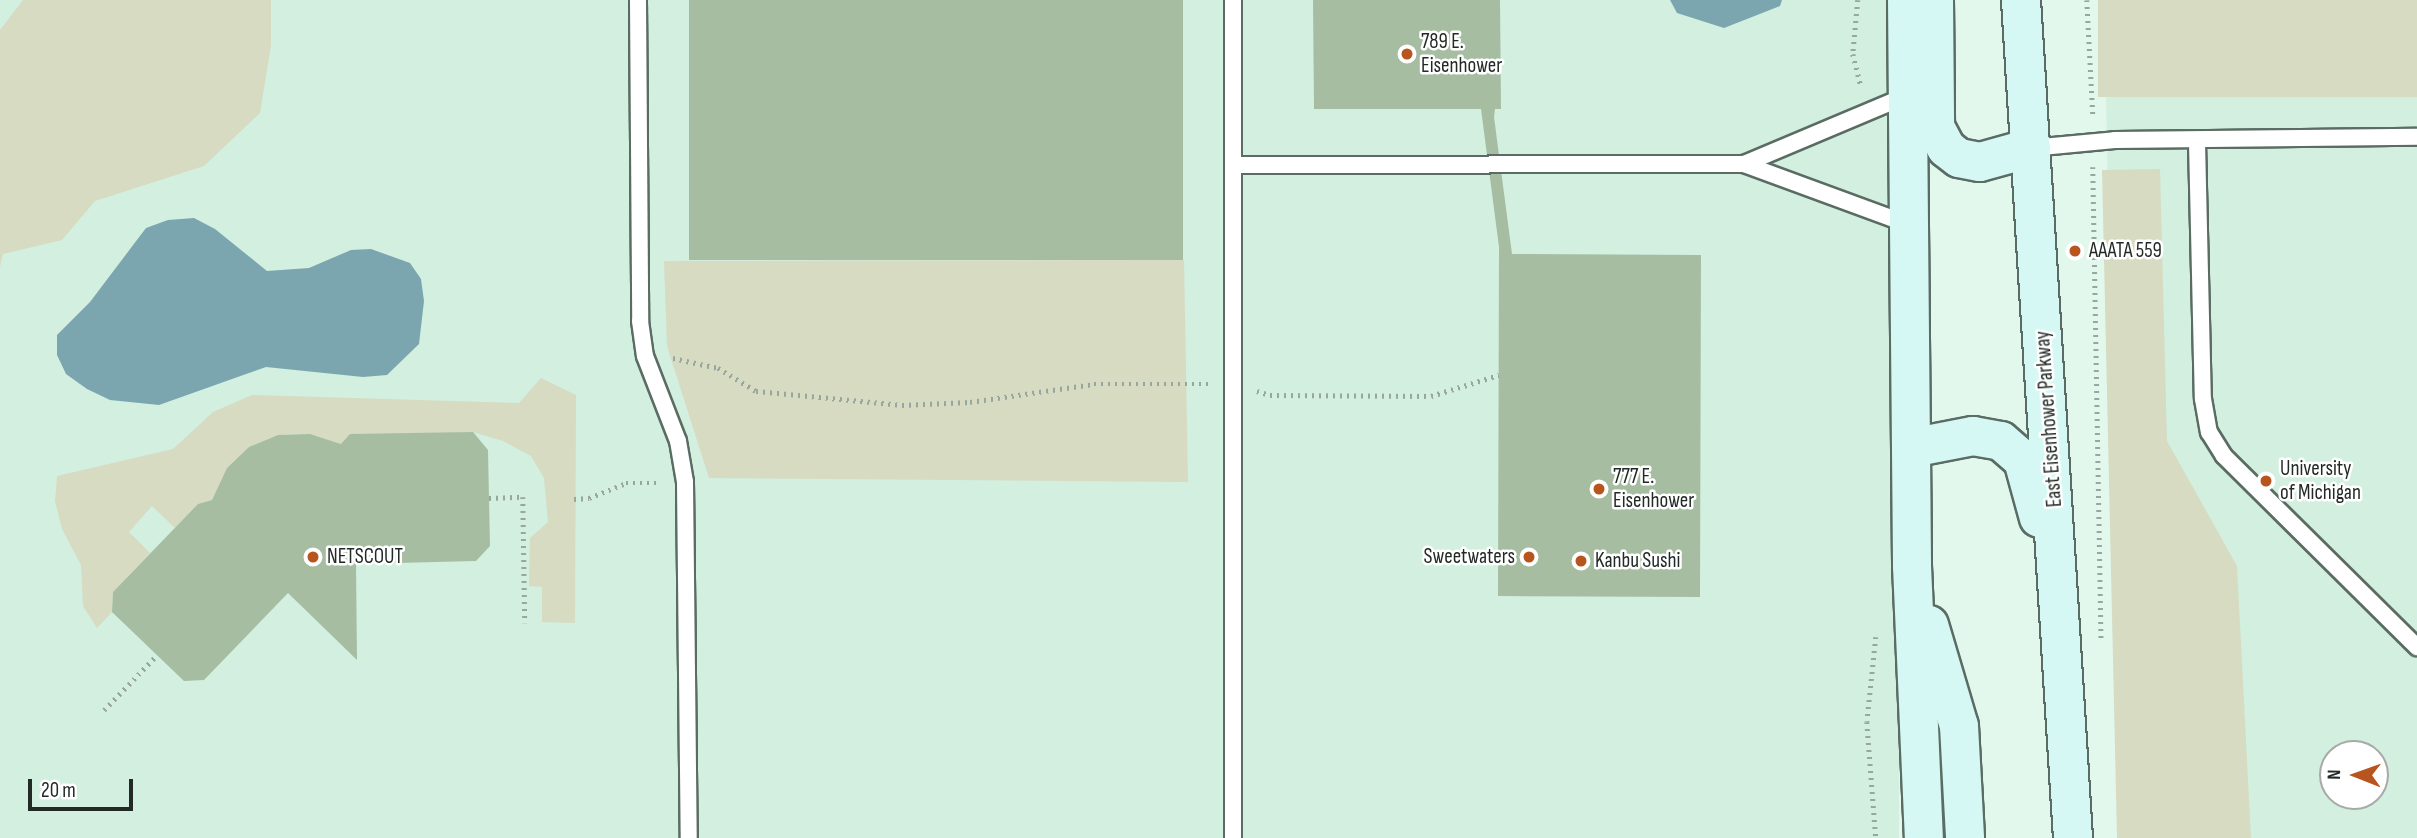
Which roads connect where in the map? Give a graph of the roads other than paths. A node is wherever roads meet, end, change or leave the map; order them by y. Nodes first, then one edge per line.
1 (638, 0) edge
2 (1233, 0) edge
3 (1907, 0) edge
4 (1934, 0) edge
5 (2021, 0) edge
6 (1906, 96) junction
7 (2417, 137) edge
8 (2197, 142) junction
9 (2031, 148) junction
10 (1744, 164) junction
11 (1233, 165) junction
12 (1907, 224) junction
13 (1911, 449) junction
14 (1912, 566) junction
15 (2417, 647) edge
16 (689, 838) edge
17 (1233, 838) edge
18 (1924, 838) edge
19 (1965, 838) edge
20 (2051, 838) edge
21 (2073, 838) edge

1 - 16 lane
2 - 11 lane
3 - 6 main road
4 - 9 main road
5 - 9 main road, East Eisenhower Parkway
6 - 10 lane
6 - 12 main road
7 - 8 lane
8 - 9 lane
8 - 15 lane
9 - 21 main road, East Eisenhower Parkway
10 - 11 lane
10 - 12 lane
11 - 17 lane
12 - 13 main road
13 - 14 main road
13 - 20 main road
14 - 18 main road
14 - 19 main road

